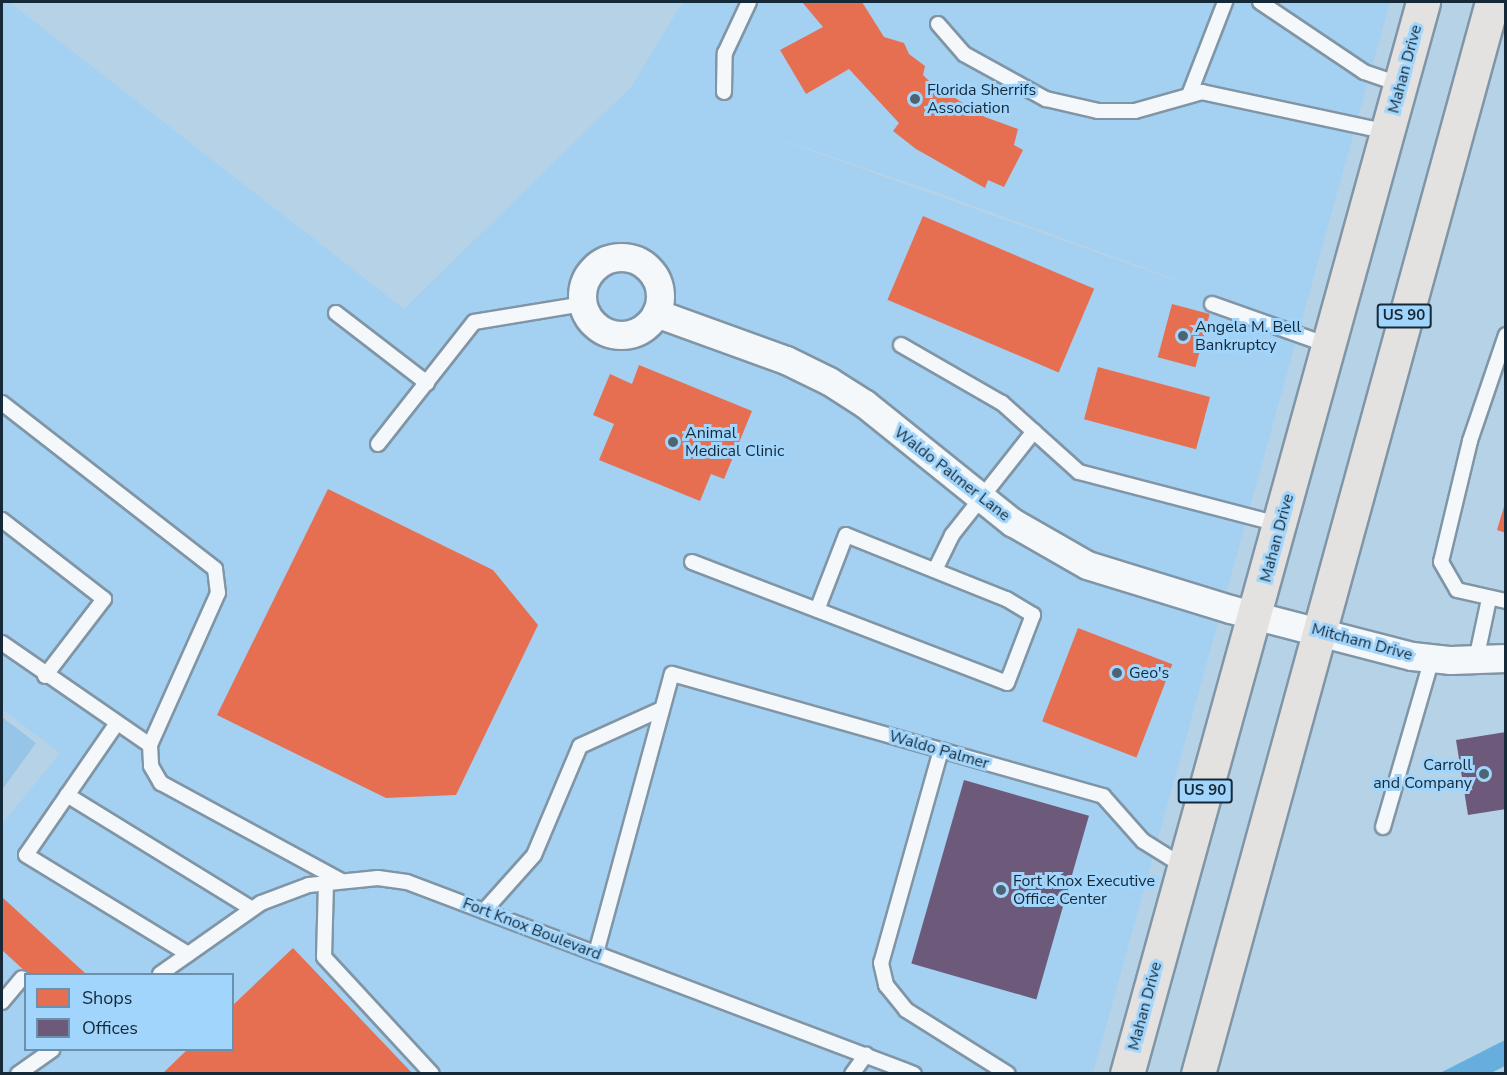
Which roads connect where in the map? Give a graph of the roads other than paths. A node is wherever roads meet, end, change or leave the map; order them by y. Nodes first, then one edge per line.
1 (749, 2) edge
2 (1225, 2) edge
3 (1260, 2) edge
4 (1423, 2) edge
5 (1492, 2) edge
6 (938, 24) dead end
7 (1401, 85) junction
8 (724, 92) dead end
9 (1189, 95) junction
10 (1388, 132) junction
11 (583, 304) junction
12 (1212, 304) dead end
13 (336, 313) dead end
14 (656, 313) junction
15 (1506, 335) edge
16 (901, 345) dead end
17 (1330, 346) junction
18 (427, 383) junction
19 (2, 403) edge
20 (1034, 431) junction
21 (378, 444) dead end
22 (982, 497) junction
23 (2, 520) edge
24 (1281, 524) junction
25 (692, 562) dead end
26 (935, 570) junction
27 (1489, 599) junction
28 (1506, 601) edge
29 (817, 610) junction
30 (1256, 615) junction
31 (1317, 630) junction
32 (2, 643) edge
33 (1432, 658) junction
34 (1506, 658) edge
35 (1476, 660) junction
36 (45, 676) junction
37 (662, 709) junction
38 (117, 723) junction
39 (150, 745) junction
40 (941, 750) junction
41 (68, 795) junction
42 (1383, 827) dead end
43 (1183, 866) junction
44 (333, 881) junction
45 (252, 909) junction
46 (484, 911) junction
47 (596, 953) junction
48 (188, 954) junction
49 (163, 973) edge
50 (22, 978) dead end
51 (2, 1002) edge
52 (51, 1051) edge
53 (866, 1055) junction
54 (18, 1074) edge
55 (432, 1074) edge
56 (852, 1074) edge
57 (914, 1074) edge
58 (1008, 1074) edge
59 (1127, 1074) edge
60 (1198, 1074) edge

1 - 8 lane
2 - 9 lane
3 - 7 lane
4 - 7 main road, Mahan Drive / US 90
5 - 31 main road, US 90
6 - 9 lane
7 - 10 main road, Mahan Drive / US 90
9 - 10 lane
10 - 17 main road, Mahan Drive / US 90
11 - 14 street
11 - 14 street
11 - 18 lane
12 - 17 lane
13 - 18 lane
14 - 22 street, Waldo Palmer Lane
15 - 27 lane
16 - 20 lane
17 - 24 main road, Mahan Drive / US 90
18 - 21 lane
19 - 39 lane
20 - 22 lane
20 - 24 lane
22 - 26 lane
22 - 30 street, Waldo Palmer Lane
23 - 36 lane
24 - 30 main road, Mahan Drive / US 90
25 - 29 lane
26 - 29 lane
26 - 29 lane
27 - 28 lane
27 - 35 lane
30 - 31 street, Mitcham Drive
30 - 43 main road, Mahan Drive / US 90
31 - 33 street, Mitcham Drive
31 - 60 main road, US 90
32 - 36 lane
33 - 35 street, Mitcham Drive
33 - 42 lane
34 - 35 street, Mitcham Drive
36 - 38 lane
37 - 40 lane, Waldo Palmer
37 - 46 lane
37 - 47 lane
38 - 39 lane
38 - 41 lane
39 - 44 lane
40 - 43 lane, Waldo Palmer
40 - 58 lane
41 - 45 lane
41 - 48 lane
43 - 59 main road, Mahan Drive / US 90
44 - 45 lane, Fort Knox Boulevard
44 - 46 lane, Fort Knox Boulevard
44 - 55 lane
45 - 48 lane, Fort Knox Boulevard
46 - 47 lane, Fort Knox Boulevard
47 - 53 lane, Fort Knox Boulevard
48 - 49 lane, Fort Knox Boulevard
50 - 51 lane
52 - 54 lane
53 - 56 lane
53 - 57 lane, Fort Knox Boulevard

